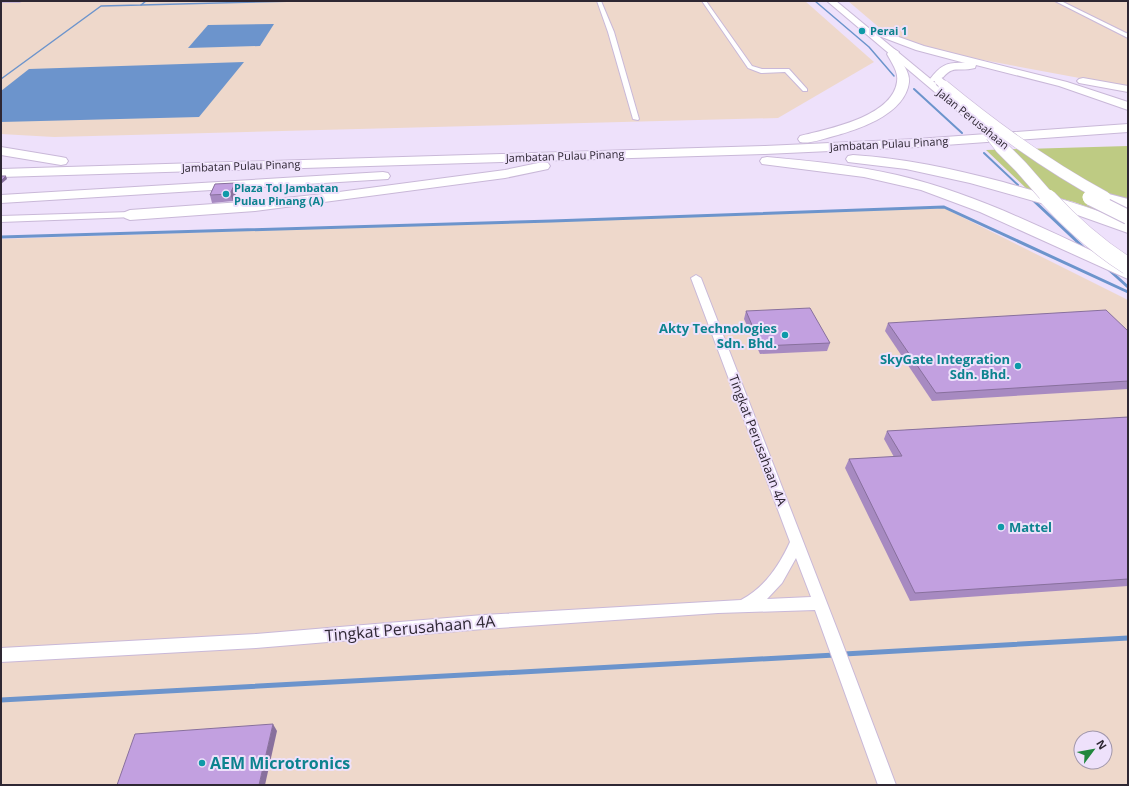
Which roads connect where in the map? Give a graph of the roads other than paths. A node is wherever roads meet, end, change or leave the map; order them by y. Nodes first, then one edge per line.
1 (1, 1) edge
2 (19, 1) edge
3 (599, 1) edge
4 (704, 1) edge
5 (831, 1) edge
6 (837, 1) edge
7 (1057, 1) edge
8 (882, 34) junction
9 (1128, 36) edge
10 (894, 52) junction
11 (959, 58) junction
12 (935, 81) junction
13 (1128, 89) edge
14 (805, 90) dead end
15 (1128, 106) edge
16 (636, 119) dead end
17 (1061, 132) junction
18 (1127, 133) edge
19 (992, 135) junction
20 (1, 151) edge
21 (743, 154) junction
22 (801, 155) junction
23 (340, 163) junction
24 (555, 163) junction
25 (76, 164) junction
26 (1, 166) edge
27 (461, 166) junction
28 (1, 173) edge
29 (142, 180) junction
30 (1, 184) edge
31 (1, 195) edge
32 (1104, 197) junction
33 (1, 199) edge
34 (1128, 204) edge
35 (1128, 209) edge
36 (130, 215) joint
37 (1128, 217) edge
38 (1, 219) edge
39 (1128, 228) edge
40 (1128, 266) edge
41 (1128, 274) edge
42 (696, 278) dead end
43 (797, 542) junction
44 (820, 603) junction
45 (718, 607) junction
46 (1, 655) edge
47 (887, 785) edge

1 - 2 street
3 - 16 street
4 - 14 street
5 - 10 main road, Jalan Perusahaan
6 - 8 main road, Jalan Perusahaan
7 - 9 street
8 - 11 highway
8 - 12 main road, Jalan Perusahaan
10 - 12 main road, Jalan Perusahaan
10 - 21 highway
11 - 13 highway
11 - 15 highway
12 - 17 highway
12 - 19 main road, Jalan Perusahaan
12 - 32 main road, Jalan Perusahaan, bridge
17 - 18 highway, Jambatan Pulau Pinang
17 - 21 highway, Jambatan Pulau Pinang
18 - 22 highway, Jambatan Pulau Pinang
19 - 37 main road, Jalan Perusahaan, bridge
19 - 40 highway, bridge
20 - 25 highway
21 - 22 highway, Jambatan Pulau Pinang
21 - 23 highway, Jambatan Pulau Pinang
21 - 24 highway, Jambatan Pulau Pinang
21 - 41 highway
22 - 39 highway
23 - 25 highway
23 - 28 highway, Jambatan Pulau Pinang
24 - 27 highway, Jambatan Pulau Pinang
24 - 36 highway
25 - 26 highway
27 - 29 highway, Jambatan Pulau Pinang
27 - 33 highway, Jambatan Pulau Pinang
29 - 30 highway, Jambatan Pulau Pinang
29 - 31 highway
32 - 34 highway
32 - 35 main road, Jalan Perusahaan
36 - 38 street
42 - 43 street, Tingkat Perusahaan 4A
43 - 44 street, Tingkat Perusahaan 4A
43 - 45 street
44 - 45 street, Tingkat Perusahaan 4A
44 - 47 street, Tingkat Perusahaan 4A
45 - 46 street, Tingkat Perusahaan 4A

